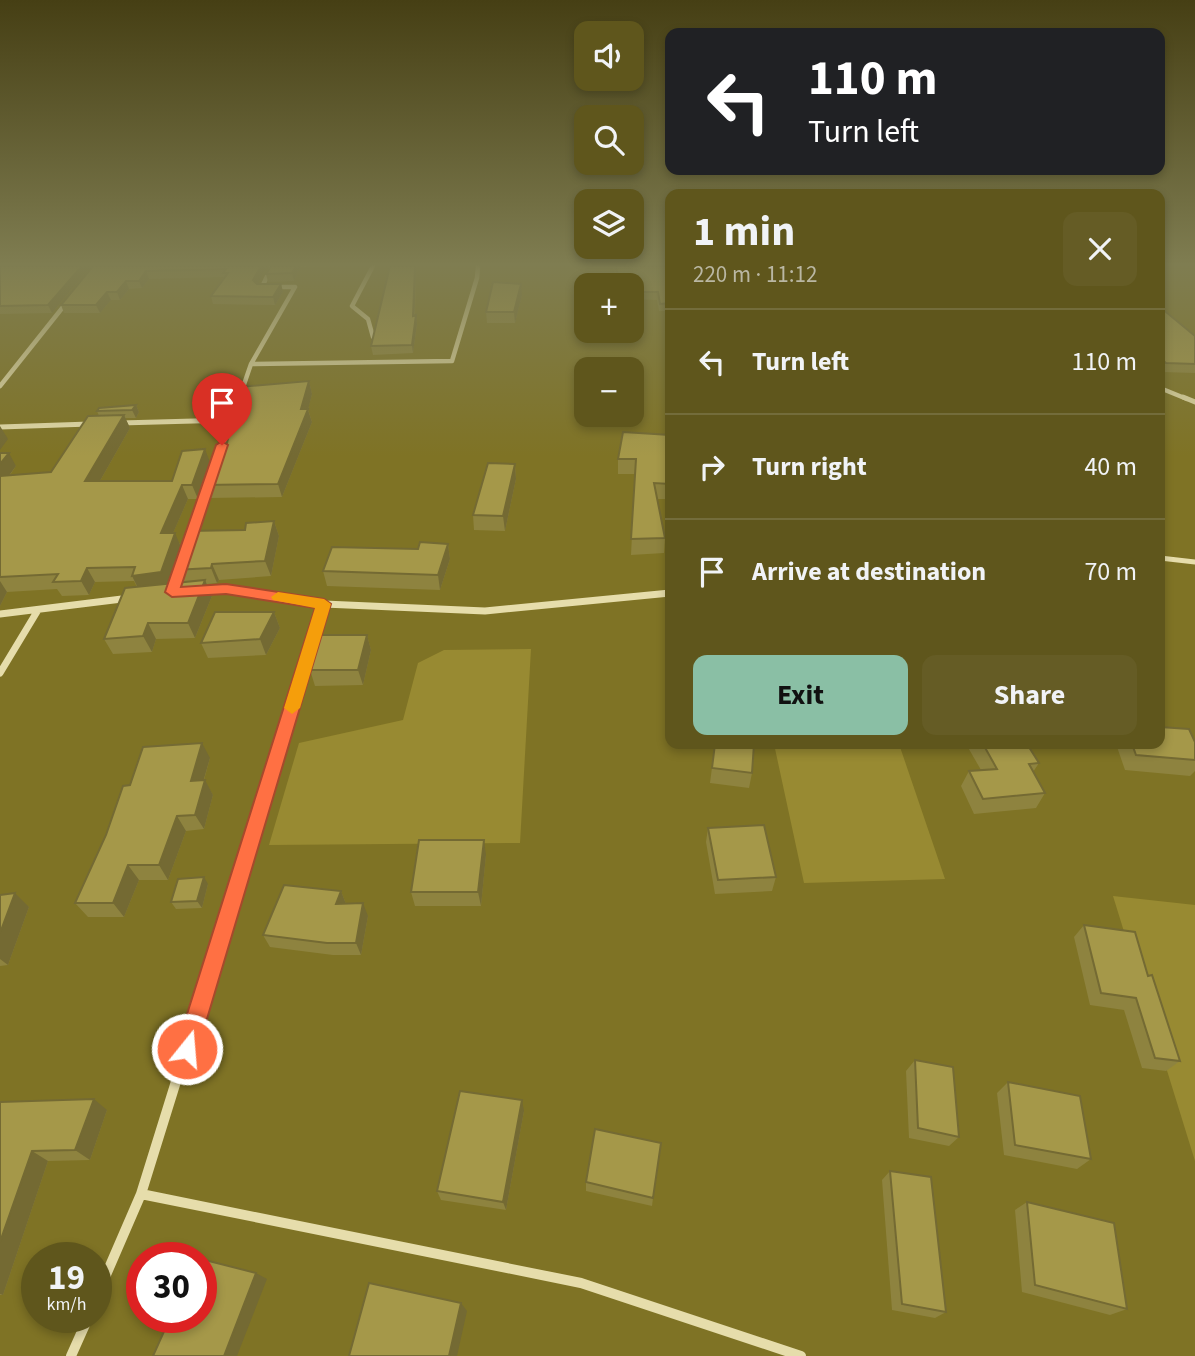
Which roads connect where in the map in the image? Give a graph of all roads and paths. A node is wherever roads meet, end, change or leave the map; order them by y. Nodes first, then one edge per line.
1 (46, 329) edge
2 (271, 329) edge
3 (371, 329) edge
4 (462, 329) edge
5 (373, 337) edge
6 (251, 365) junction
7 (0, 386) edge
8 (1165, 390) edge
9 (1195, 402) edge
10 (231, 420) junction
11 (95, 424) edge
12 (109, 424) edge
13 (0, 427) edge
14 (217, 460) edge
15 (213, 473) edge
16 (190, 539) edge
17 (1165, 559) edge
18 (1195, 562) edge
19 (186, 591) edge
20 (665, 593) edge
21 (145, 596) edge
22 (324, 604) junction
23 (38, 610) junction
24 (0, 614) edge
25 (0, 673) edge
26 (141, 1194) junction
27 (112, 1261) edge
28 (81, 1333) edge
29 (71, 1356) edge
30 (801, 1356) edge

1 - 7 street
2 - 6 street
3 - 5 street
4 - 6 street
6 - 10 street
8 - 9 street
10 - 12 street
10 - 14 street
11 - 13 street
15 - 16 street
17 - 18 street
19 - 22 street
20 - 22 street
21 - 23 street
22 - 26 street
23 - 24 street
23 - 25 street
26 - 27 street
26 - 30 street
28 - 29 street

